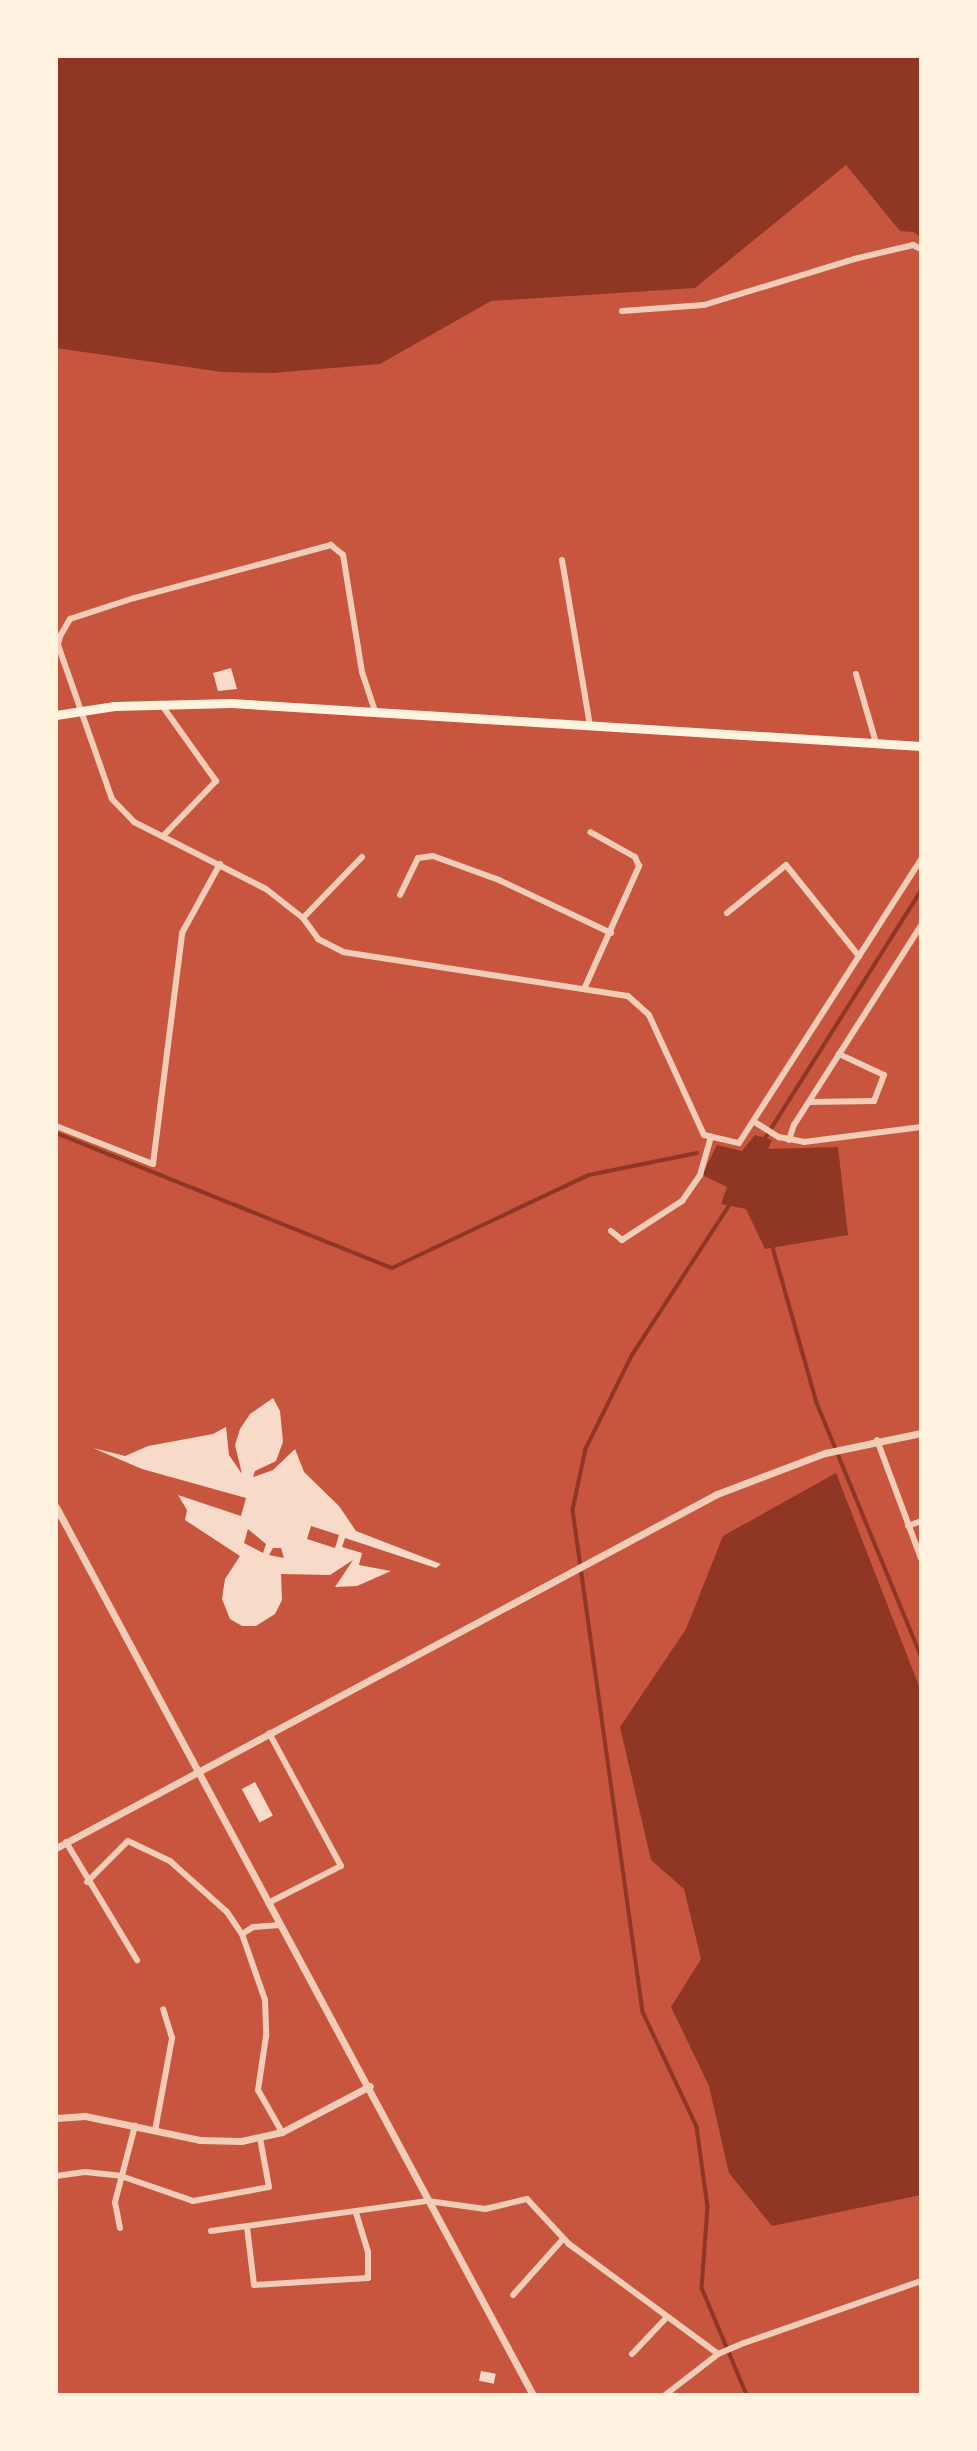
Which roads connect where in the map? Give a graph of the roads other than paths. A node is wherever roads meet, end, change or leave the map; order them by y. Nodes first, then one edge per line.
1 (921, 249) edge
2 (622, 311) dead end
3 (562, 560) dead end
4 (56, 659) edge
5 (65, 661) junction
6 (856, 674) dead end
7 (160, 703) junction
8 (81, 710) junction
9 (375, 711) junction
10 (56, 715) edge
11 (590, 724) junction
12 (876, 743) junction
13 (921, 746) edge
14 (590, 832) dead end
15 (164, 835) junction
16 (362, 857) dead end
17 (921, 859) edge
18 (220, 864) junction
19 (400, 895) dead end
20 (727, 913) dead end
21 (303, 918) junction
22 (921, 926) edge
23 (611, 933) junction
24 (859, 956) junction
25 (585, 987) junction
26 (839, 1054) junction
27 (808, 1102) junction
28 (755, 1122) junction
29 (56, 1126) edge
30 (921, 1127) edge
31 (710, 1137) junction
32 (789, 1140) junction
33 (611, 1231) dead end
34 (921, 1433) edge
35 (877, 1440) junction
36 (56, 1507) edge
37 (921, 1521) edge
38 (908, 1526) junction
39 (921, 1558) edge
40 (269, 1732) junction
41 (198, 1771) junction
42 (65, 1843) junction
43 (56, 1848) edge
44 (87, 1882) junction
45 (268, 1903) junction
46 (280, 1925) junction
47 (242, 1934) junction
48 (137, 1960) dead end
49 (163, 2009) dead end
50 (370, 2086) junction
51 (56, 2118) edge
52 (135, 2126) junction
53 (155, 2131) junction
54 (282, 2132) junction
55 (260, 2138) junction
56 (56, 2176) edge
57 (121, 2176) junction
58 (428, 2202) junction
59 (357, 2214) junction
60 (247, 2227) junction
61 (120, 2228) dead end
62 (211, 2231) dead end
63 (563, 2239) junction
64 (921, 2281) edge
65 (513, 2295) dead end
66 (667, 2317) junction
67 (632, 2354) dead end
68 (718, 2354) junction
69 (533, 2395) edge
70 (665, 2395) edge

1 - 2 street
3 - 11 street
4 - 5 street
5 - 8 street
5 - 9 street
6 - 12 street
7 - 8 main road
7 - 9 main road
7 - 15 street
8 - 10 main road
8 - 15 street
9 - 11 main road
11 - 12 main road
12 - 13 main road
14 - 23 street
15 - 18 street
16 - 21 street
17 - 24 street
18 - 21 street
18 - 29 street
19 - 23 street
20 - 24 street
21 - 25 street
22 - 26 street
23 - 25 street
24 - 28 street
25 - 31 street
26 - 27 street
26 - 27 street
27 - 32 street
28 - 31 street
28 - 32 street
30 - 32 street
31 - 33 street
34 - 35 street
35 - 38 street
35 - 40 street
36 - 41 street
37 - 38 street
38 - 39 street
40 - 41 street
40 - 45 street
41 - 42 street
41 - 45 street
42 - 43 street
42 - 44 street
44 - 47 street
44 - 48 street
45 - 46 street
46 - 47 street
46 - 50 street
47 - 54 street
49 - 53 street
50 - 54 street
50 - 58 street
51 - 52 street
52 - 53 street
52 - 57 street
53 - 55 street
54 - 55 street
55 - 57 street
56 - 57 street
57 - 61 street
58 - 59 street
58 - 63 street
58 - 69 street
59 - 60 street
59 - 60 street
60 - 62 street
63 - 65 street
63 - 66 street
64 - 68 street
66 - 67 street
66 - 68 street
68 - 70 street

